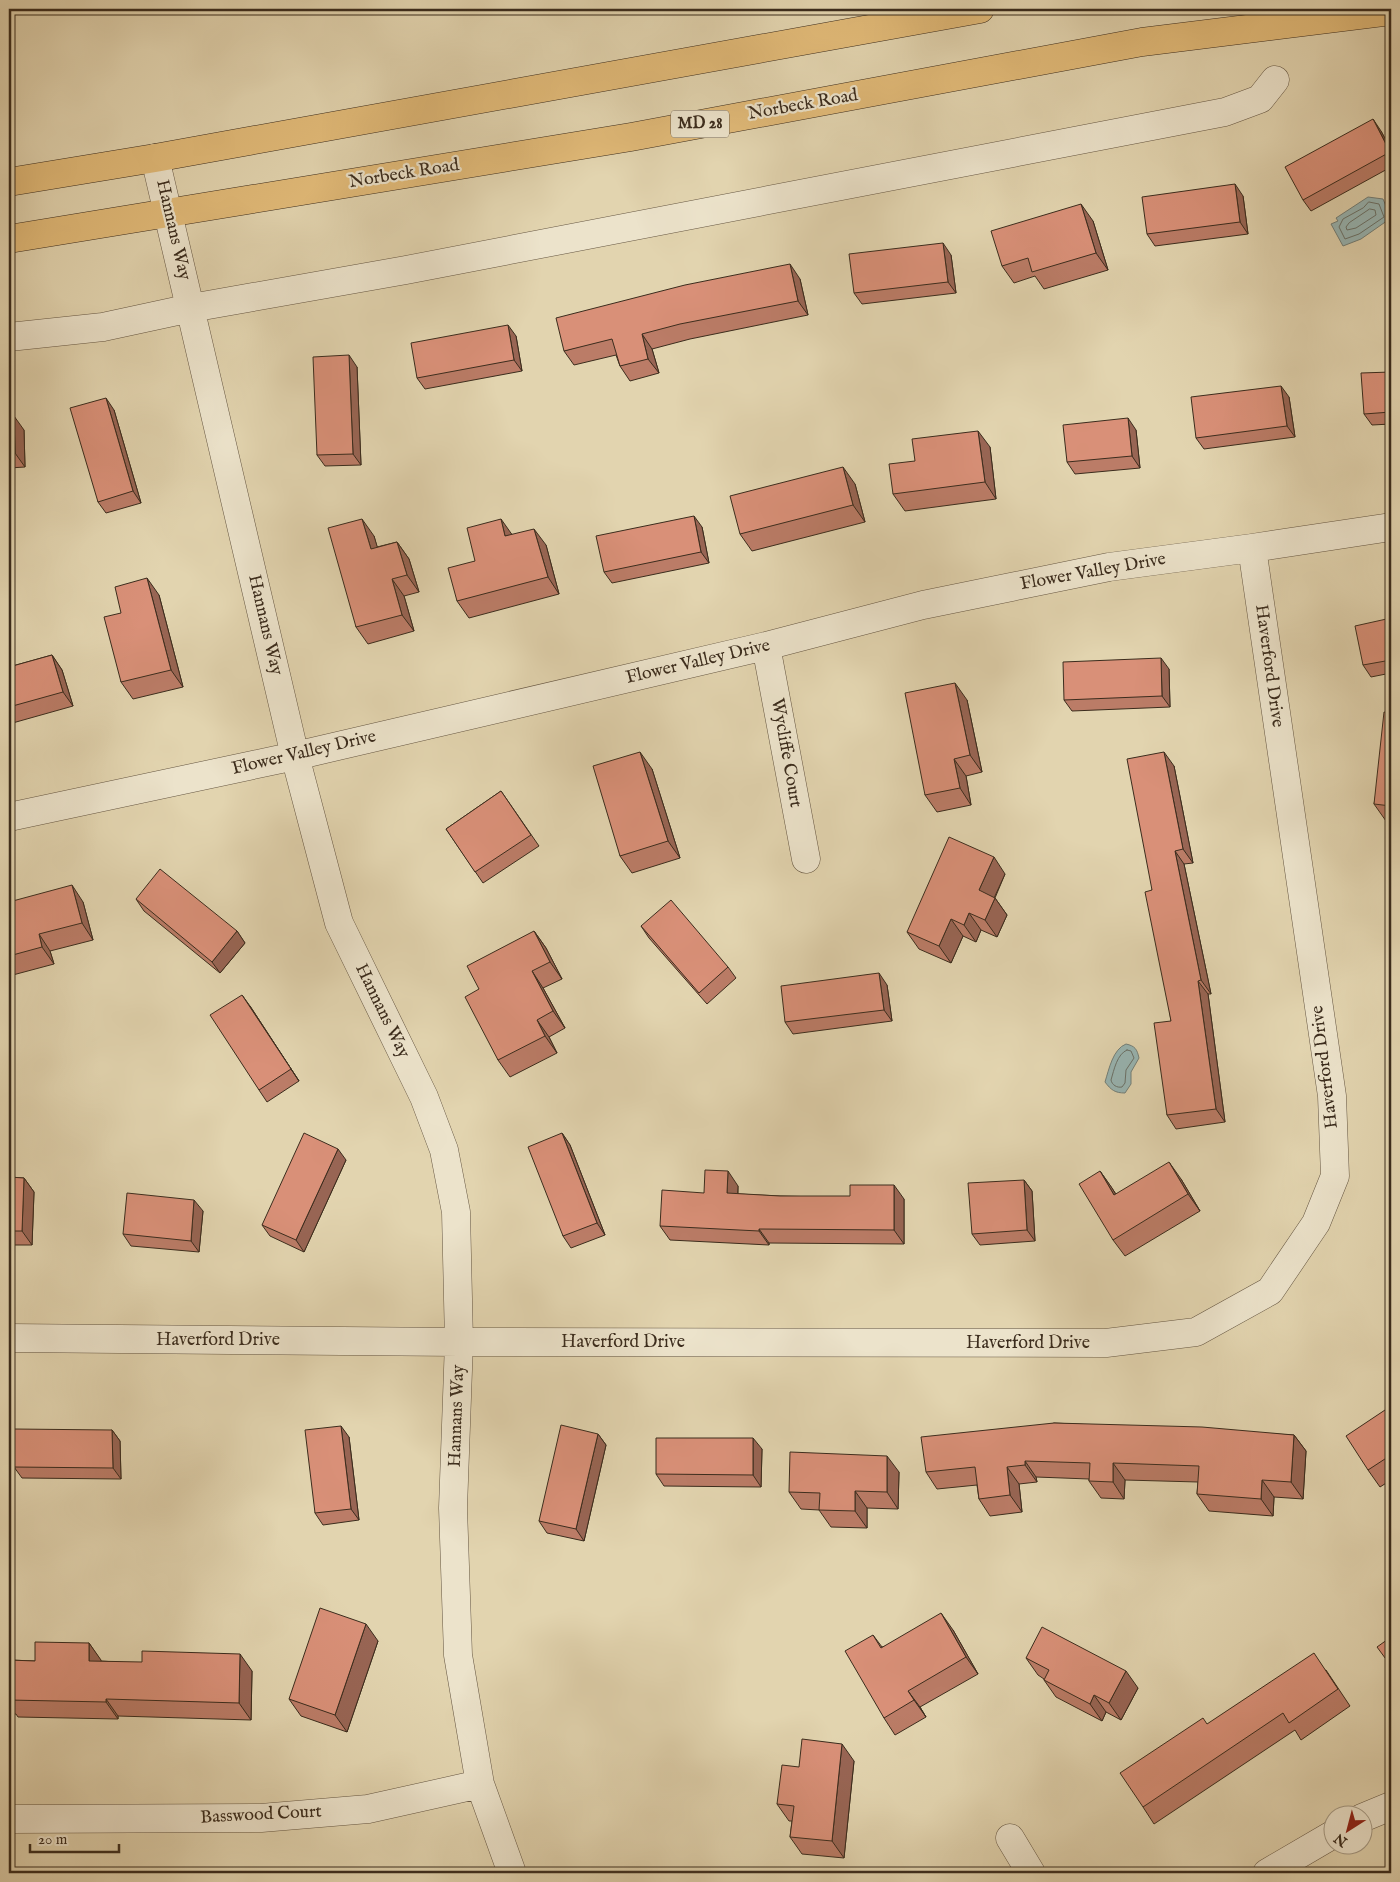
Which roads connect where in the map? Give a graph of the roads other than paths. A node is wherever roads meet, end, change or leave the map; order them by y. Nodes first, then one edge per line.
1 (965, 10) edge
2 (1391, 11) edge
3 (1275, 80) dead end
4 (155, 158) junction
5 (9, 182) edge
6 (169, 214) junction
7 (9, 239) edge
8 (190, 308) junction
9 (9, 337) edge
10 (1391, 527) edge
11 (1252, 548) junction
12 (766, 646) junction
13 (295, 756) junction
14 (9, 817) edge
15 (806, 859) dead end
16 (9, 1338) edge
17 (459, 1342) junction
18 (480, 1784) junction
19 (1391, 1806) edge
20 (1372, 1814) edge
21 (9, 1819) edge
22 (1010, 1838) dead end
23 (1322, 1841) edge
24 (1273, 1872) edge
25 (512, 1873) edge
26 (1030, 1873) edge

1 - 4 main road
2 - 6 main road, Norbeck Road / MD 28
3 - 8 street
4 - 5 main road
4 - 6 street, Hannans Way
6 - 7 main road, Norbeck Road / MD 28
6 - 8 street, Hannans Way
8 - 9 street
8 - 13 street, Hannans Way
10 - 11 street, Flower Valley Drive
11 - 12 street, Flower Valley Drive
11 - 17 street, Haverford Drive
12 - 13 street, Flower Valley Drive
12 - 15 street, Wycliffe Court
13 - 14 street, Flower Valley Drive
13 - 17 street, Hannans Way
16 - 17 street, Haverford Drive
17 - 18 street, Hannans Way
18 - 21 street, Basswood Court
18 - 25 street, Hannans Way
19 - 20 street
22 - 26 street
23 - 24 street

